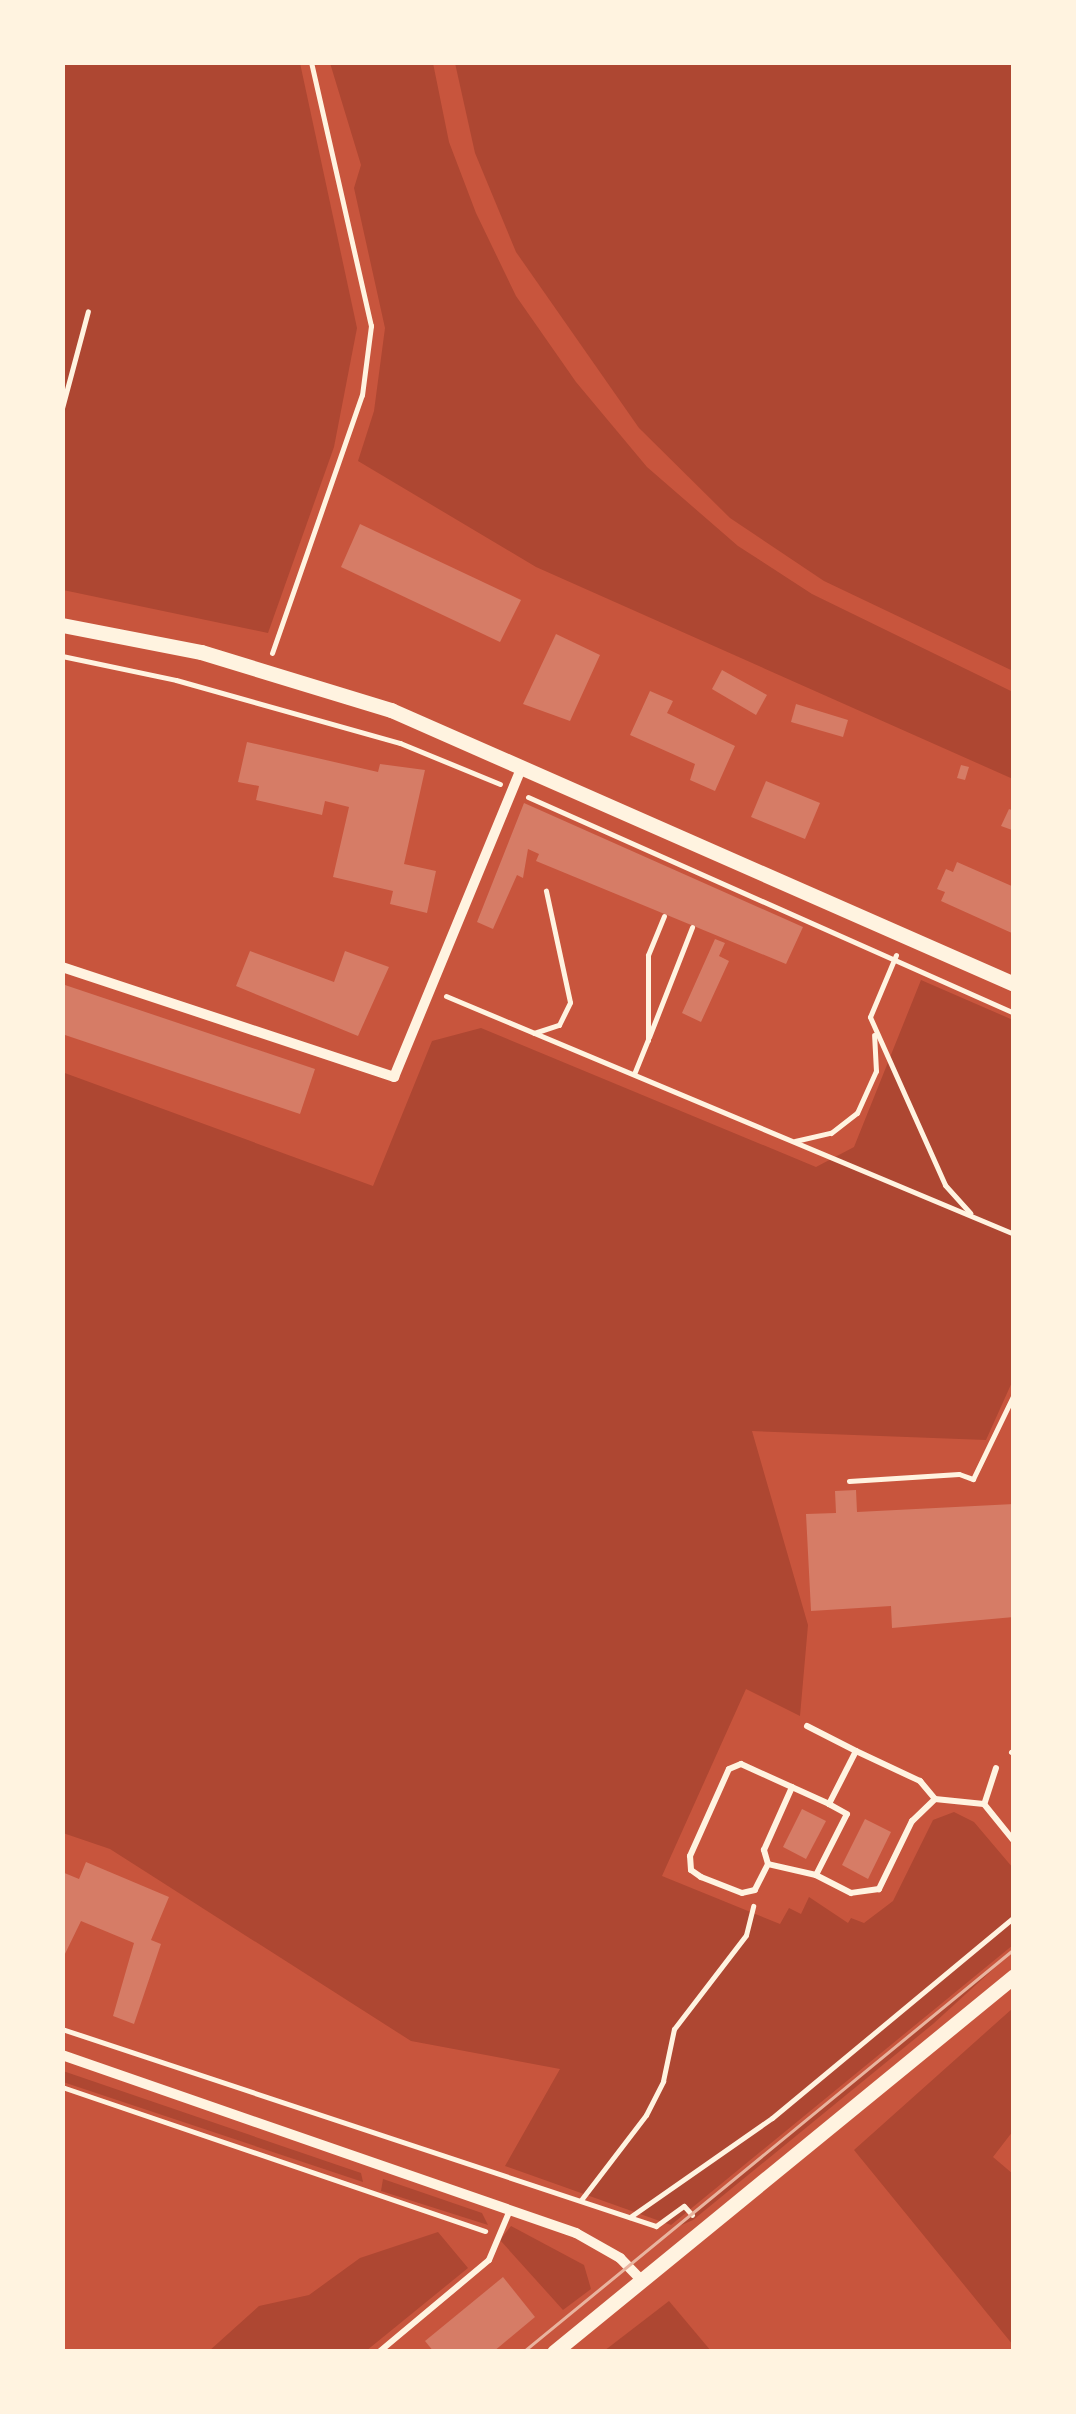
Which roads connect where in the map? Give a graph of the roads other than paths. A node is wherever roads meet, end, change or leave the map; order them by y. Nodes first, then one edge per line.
1 (62, 625) edge
2 (522, 766) junction
3 (62, 967) edge
4 (1014, 984) edge
5 (806, 1726) dead end
6 (856, 1750) junction
7 (996, 1768) dead end
8 (792, 1787) junction
9 (935, 1799) junction
10 (828, 1804) junction
11 (984, 1804) junction
12 (1014, 1841) edge
13 (768, 1864) junction
14 (816, 1875) junction
15 (1014, 1976) edge
16 (62, 2055) edge
17 (510, 2208) junction
18 (640, 2280) junction
19 (379, 2352) edge
20 (554, 2352) edge

1 - 2 street
2 - 3 street
2 - 4 street
5 - 6 lane
6 - 9 lane
6 - 10 lane
7 - 11 lane
8 - 10 lane
8 - 13 lane
8 - 13 lane
9 - 11 lane
9 - 14 lane
10 - 14 lane
11 - 12 lane
13 - 14 lane
15 - 18 street
16 - 17 street
17 - 18 street
17 - 19 lane
18 - 20 street

